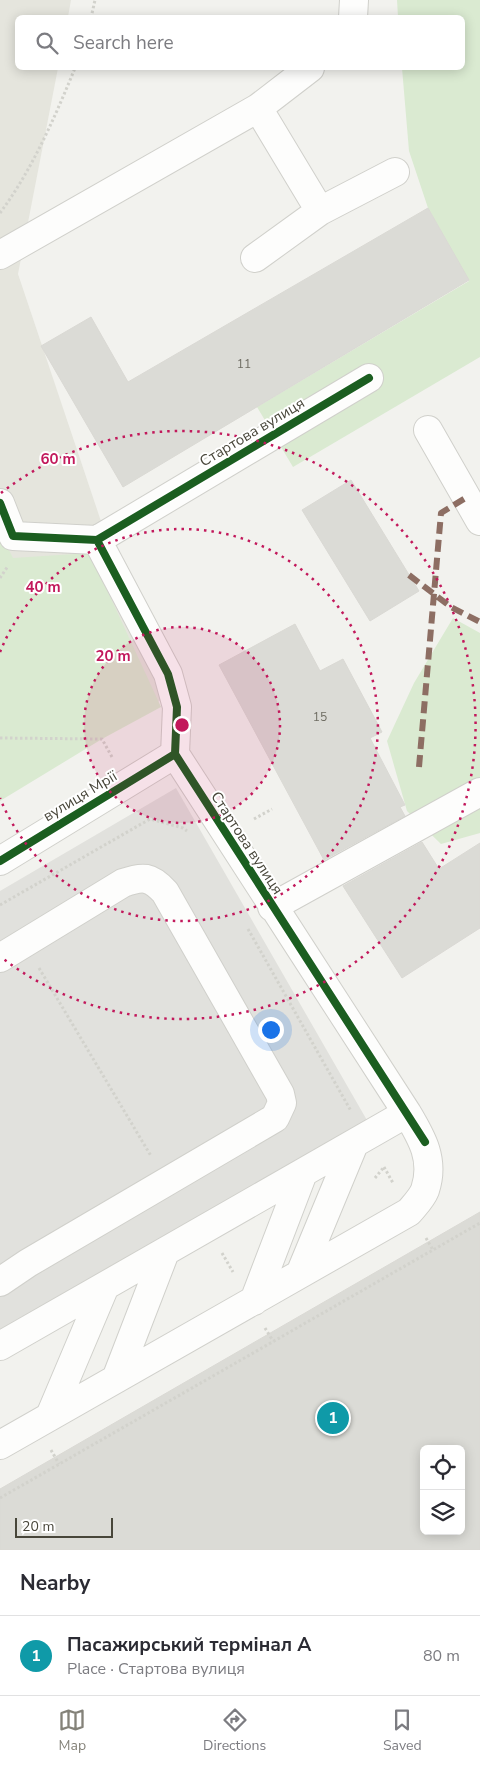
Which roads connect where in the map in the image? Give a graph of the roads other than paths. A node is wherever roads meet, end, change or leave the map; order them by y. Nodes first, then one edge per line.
1 (354, 0) edge
2 (353, 15) edge
3 (307, 70) edge
4 (258, 108) junction
5 (394, 172) dead end
6 (320, 211) junction
7 (0, 255) edge
8 (255, 258) dead end
9 (369, 378) dead end
10 (428, 430) dead end
11 (0, 503) edge
12 (480, 521) edge
13 (6, 538) edge
14 (97, 540) junction
15 (175, 754) junction
16 (480, 792) edge
17 (0, 861) edge
18 (272, 908) junction
19 (0, 958) edge
20 (407, 1113) junction
21 (354, 1144) junction
22 (304, 1173) junction
23 (165, 1252) junction
24 (300, 1274) junction
25 (0, 1282) edge
26 (105, 1286) junction
27 (254, 1300) junction
28 (4, 1348) edge
29 (116, 1379) junction
30 (50, 1416) junction
31 (0, 1444) edge

1 - 2 street
3 - 4 street
4 - 6 street
4 - 7 street
5 - 6 street
6 - 8 street
9 - 14 street, Стартова вулиця
10 - 12 street
11 - 13 street
13 - 14 street
14 - 15 street
15 - 17 street, вулиця Мрії
15 - 18 street, Стартова вулиця
16 - 18 street
18 - 20 street, Стартова вулиця
19 - 25 street
20 - 21 street
20 - 24 street, Стартова вулиця
21 - 22 street
21 - 24 street
22 - 23 street
22 - 27 street
23 - 26 street
23 - 29 street
24 - 27 street
26 - 28 street
26 - 30 street
27 - 29 street
29 - 30 street
30 - 31 street

